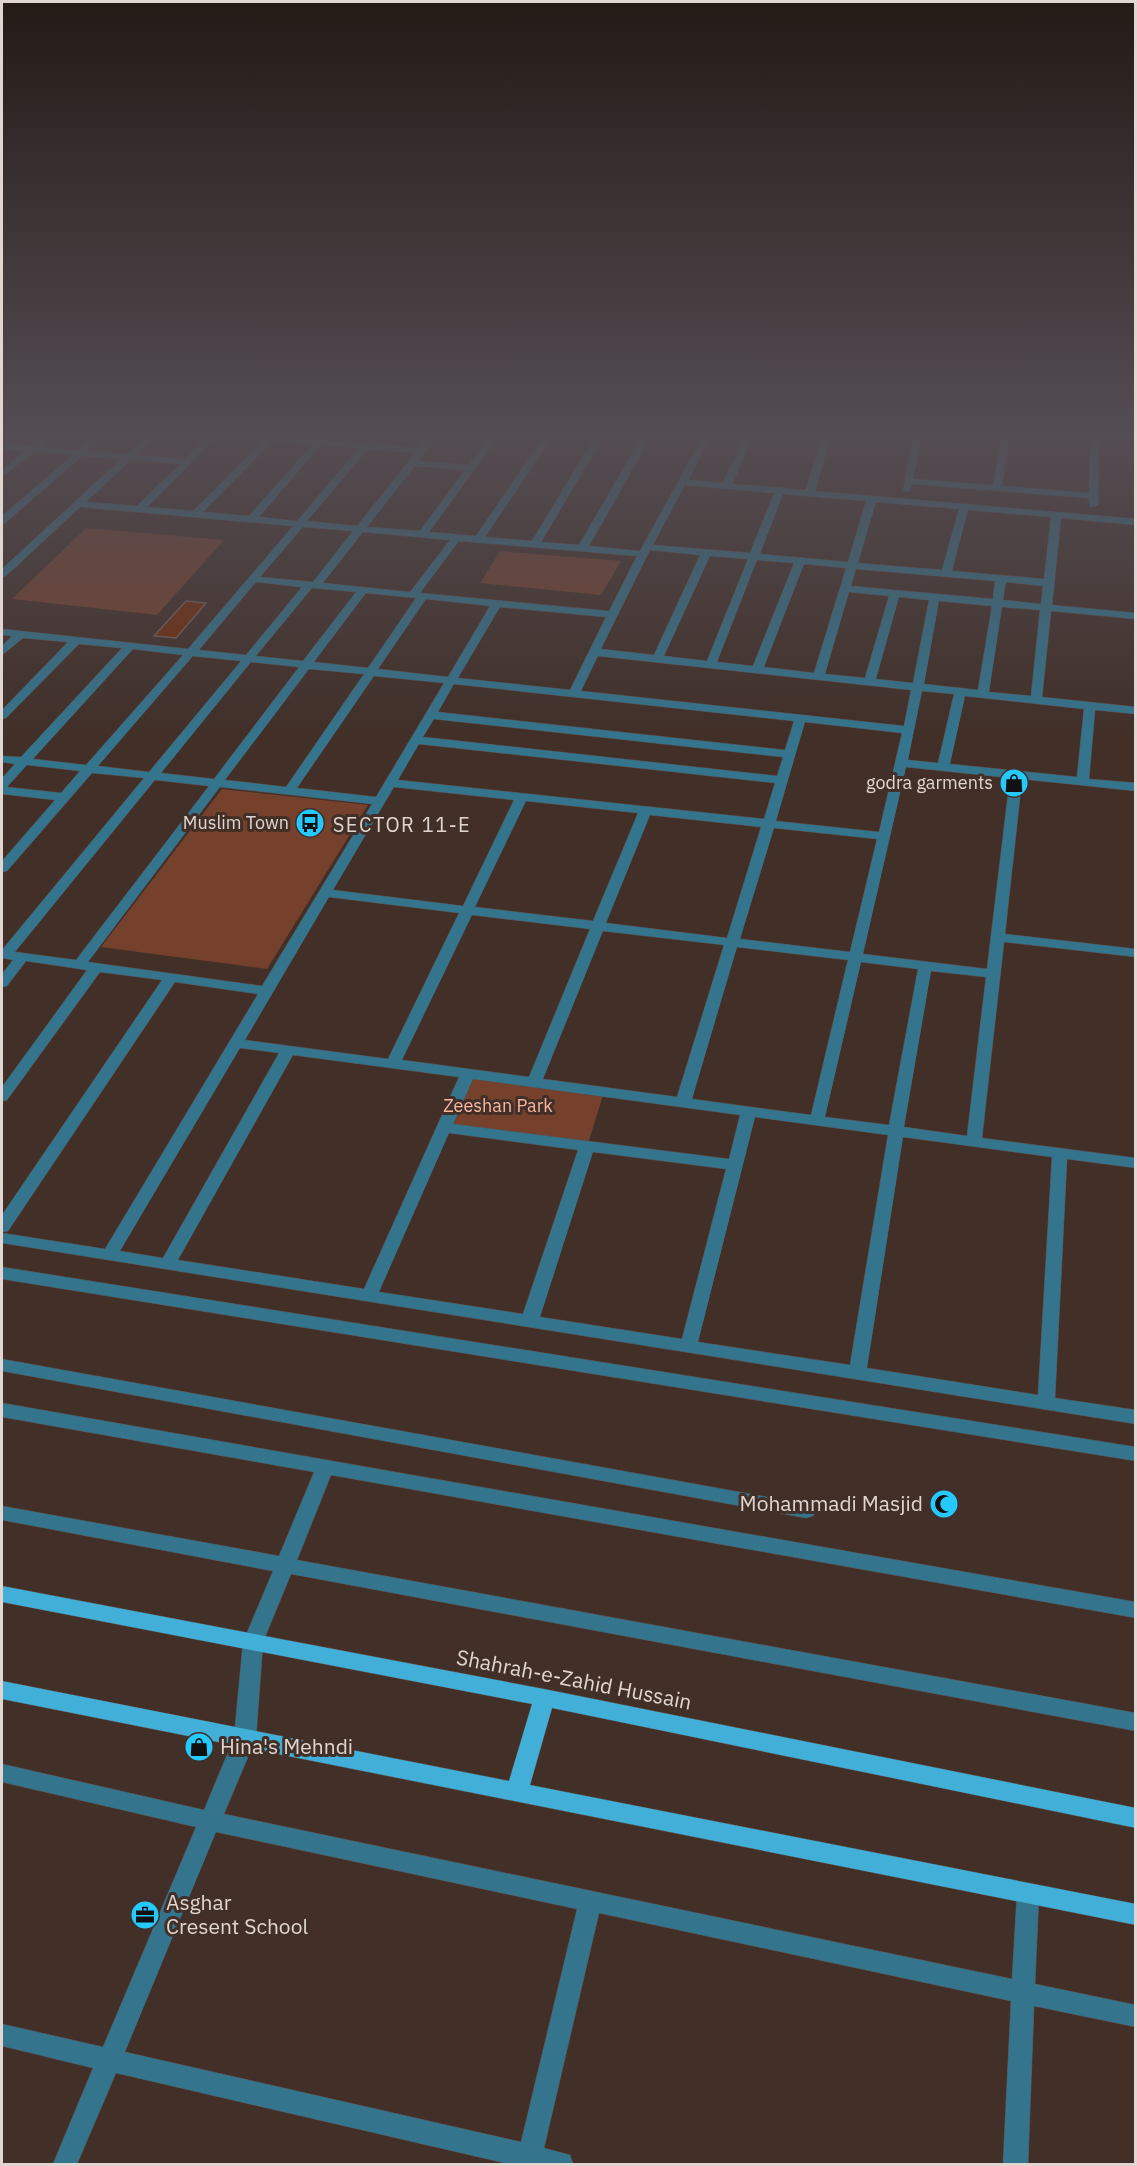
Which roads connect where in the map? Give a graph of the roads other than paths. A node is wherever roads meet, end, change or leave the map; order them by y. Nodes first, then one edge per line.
1 (44, 534) edge
2 (291, 534) edge
3 (357, 534) edge
4 (423, 534) edge
5 (482, 534) edge
6 (542, 534) edge
7 (591, 534) edge
8 (654, 534) edge
9 (763, 534) edge
10 (862, 534) edge
11 (957, 534) edge
12 (1054, 534) edge
13 (457, 537) junction
14 (479, 539) junction
15 (536, 544) junction
16 (582, 549) junction
17 (645, 551) junction
18 (706, 553) junction
19 (754, 557) junction
20 (800, 561) junction
21 (853, 565) junction
22 (2, 574) edge
23 (946, 574) junction
24 (253, 579) junction
25 (1001, 579) junction
26 (1049, 583) junction
27 (312, 585) junction
28 (846, 589) junction
29 (363, 590) junction
30 (896, 593) junction
31 (418, 596) junction
32 (935, 597) junction
33 (497, 603) junction
34 (997, 603) junction
35 (1046, 608) junction
36 (615, 615) junction
37 (1136, 616) edge
38 (2, 632) edge
39 (21, 634) junction
40 (76, 640) junction
41 (130, 646) junction
42 (2, 652) edge
43 (191, 652) junction
44 (595, 652) junction
45 (248, 658) junction
46 (658, 658) junction
47 (711, 664) junction
48 (306, 665) junction
49 (758, 668) junction
50 (372, 672) junction
51 (819, 675) junction
52 (452, 681) junction
53 (870, 681) junction
54 (918, 686) junction
55 (960, 691) junction
56 (574, 693) junction
57 (983, 694) junction
58 (1036, 700) junction
59 (1090, 705) junction
60 (1136, 711) edge
61 (432, 715) junction
62 (2, 716) edge
63 (801, 718) junction
64 (909, 730) junction
65 (417, 740) junction
66 (789, 754) junction
67 (2, 759) edge
68 (23, 761) junction
69 (901, 763) junction
70 (943, 767) junction
71 (89, 768) junction
72 (1016, 775) junction
73 (152, 776) junction
74 (780, 780) junction
75 (1083, 782) junction
76 (217, 783) junction
77 (391, 783) junction
78 (2, 785) edge
79 (1136, 787) edge
80 (2, 790) edge
81 (289, 791) junction
82 (63, 797) junction
83 (522, 797) junction
84 (381, 801) junction
85 (645, 811) junction
86 (766, 824) junction
87 (885, 836) junction
88 (2, 867) edge
89 (326, 893) junction
90 (467, 910) junction
91 (598, 926) junction
92 (998, 937) junction
93 (730, 943) junction
94 (1136, 953) edge
95 (3, 954) edge
96 (22, 957) junction
97 (856, 958) junction
98 (79, 965) junction
99 (925, 966) junction
100 (96, 967) junction
101 (993, 974) junction
102 (171, 977) junction
103 (2, 983) edge
104 (268, 991) junction
105 (238, 1043) junction
106 (288, 1050) junction
107 (393, 1064) junction
108 (468, 1074) junction
109 (534, 1083) junction
110 (2, 1097) edge
111 (683, 1102) junction
112 (749, 1111) junction
113 (817, 1120) junction
114 (444, 1128) junction
115 (896, 1131) junction
116 (974, 1141) junction
117 (587, 1147) junction
118 (1060, 1152) junction
119 (1136, 1162) edge
120 (735, 1166) junction
121 (2, 1227) edge
122 (2, 1238) edge
123 (110, 1254) junction
124 (168, 1263) junction
125 (2, 1273) edge
126 (369, 1296) junction
127 (529, 1323) junction
128 (688, 1348) junction
129 (2, 1365) edge
130 (857, 1374) junction
131 (1046, 1404) junction
132 (2, 1410) edge
133 (1136, 1417) edge
134 (1136, 1454) edge
135 (325, 1468) junction
136 (806, 1511) dead end
137 (2, 1514) edge
138 (284, 1564) junction
139 (2, 1594) edge
140 (1136, 1610) edge
141 (253, 1642) junction
142 (2, 1690) edge
143 (544, 1698) junction
144 (1136, 1722) edge
145 (245, 1738) junction
146 (2, 1773) edge
147 (517, 1792) junction
148 (1136, 1818) edge
149 (210, 1821) junction
150 (1028, 1894) junction
151 (590, 1901) junction
152 (1136, 1914) edge
153 (1024, 1992) junction
154 (1136, 2016) edge
155 (2, 2035) edge
156 (109, 2060) junction
157 (529, 2161) edge
158 (65, 2164) edge
159 (561, 2164) edge
160 (1015, 2164) edge

1 - 22 street
2 - 24 street
3 - 27 street
4 - 13 street
5 - 14 street
6 - 15 street
7 - 16 street
8 - 17 street
9 - 19 street
10 - 21 street
11 - 23 street
12 - 26 street
13 - 14 street
13 - 31 street
14 - 15 street
15 - 16 street
16 - 17 street
17 - 18 street
17 - 36 street
18 - 19 street
18 - 46 street
19 - 20 street
19 - 47 street
20 - 21 street
20 - 49 street
21 - 23 street
21 - 28 street
23 - 25 street
24 - 27 street
24 - 43 street
25 - 26 street
25 - 34 street
26 - 35 street
27 - 29 street
27 - 45 street
28 - 30 street
28 - 51 street
29 - 31 street
29 - 48 street
30 - 32 street
30 - 53 street
31 - 33 street
31 - 50 street
32 - 34 street
32 - 54 street
33 - 36 street
33 - 52 street
34 - 35 street
34 - 57 street
35 - 37 street
35 - 58 street
36 - 44 street
38 - 39 street
39 - 40 street
39 - 42 street
40 - 41 street
40 - 62 street
41 - 43 street
41 - 68 street
43 - 45 street
43 - 71 street
44 - 46 street
44 - 56 street
45 - 48 street
45 - 73 street
46 - 47 street
47 - 49 street
48 - 50 street
48 - 76 street
49 - 51 street
50 - 52 street
50 - 81 street
51 - 53 street
52 - 56 street
52 - 61 street
53 - 54 street
54 - 55 street
54 - 64 street
55 - 57 street
55 - 70 street
56 - 63 street
57 - 58 street
58 - 59 street
59 - 60 street
59 - 75 street
61 - 65 street
61 - 66 street
63 - 64 street
63 - 66 street
64 - 69 street
65 - 74 street
65 - 77 street
66 - 74 street
67 - 68 street
68 - 71 street
68 - 78 street
69 - 70 street
69 - 87 street
70 - 72 street
71 - 73 street
71 - 82 street
72 - 75 street
72 - 92 street
73 - 76 street
73 - 95 street
74 - 86 street
75 - 79 street
76 - 81 street
76 - 98 street
77 - 83 street
77 - 84 street
80 - 82 street
81 - 84 street
82 - 88 street
83 - 85 street
83 - 90 street
84 - 89 street
85 - 86 street
85 - 91 street
86 - 87 street
86 - 93 street
87 - 97 street
89 - 90 street
89 - 104 street
90 - 91 street
90 - 107 street
91 - 93 street
91 - 109 street
92 - 94 street
92 - 101 street
93 - 97 street
93 - 111 street
95 - 96 street
96 - 98 street
96 - 103 street
97 - 99 street
97 - 113 street
98 - 100 street
99 - 101 street
99 - 115 street
100 - 102 street
100 - 110 street
101 - 116 street
102 - 104 street
102 - 121 street
104 - 105 street
105 - 106 street
105 - 123 street
106 - 107 street
106 - 124 street
107 - 108 street
108 - 109 street
108 - 114 street
109 - 111 street
111 - 112 street
112 - 113 street
112 - 120 street
113 - 115 street
114 - 117 street
114 - 126 street
115 - 116 street
115 - 130 street
116 - 118 street
117 - 120 street
117 - 127 street
118 - 119 street
118 - 131 street
120 - 128 street
122 - 123 street
123 - 124 street
124 - 126 street
125 - 134 street
126 - 127 street
127 - 128 street
128 - 130 street
129 - 136 street
130 - 131 street
131 - 133 street
132 - 135 street
135 - 138 street
135 - 140 street
137 - 138 street
138 - 141 street
138 - 144 street
139 - 141 main road, Shahrah-e-Zahid Hussain
141 - 143 main road, Shahrah-e-Zahid Hussain
141 - 145 street
142 - 145 main road
143 - 147 main road
143 - 148 main road, Shahrah-e-Zahid Hussain
145 - 147 main road
145 - 149 street
146 - 149 street
147 - 150 main road
149 - 151 street
149 - 156 street
150 - 152 main road
150 - 153 street
151 - 153 street
151 - 157 street
153 - 154 street
153 - 160 street
155 - 156 street
156 - 157 street
156 - 158 street
157 - 159 street

